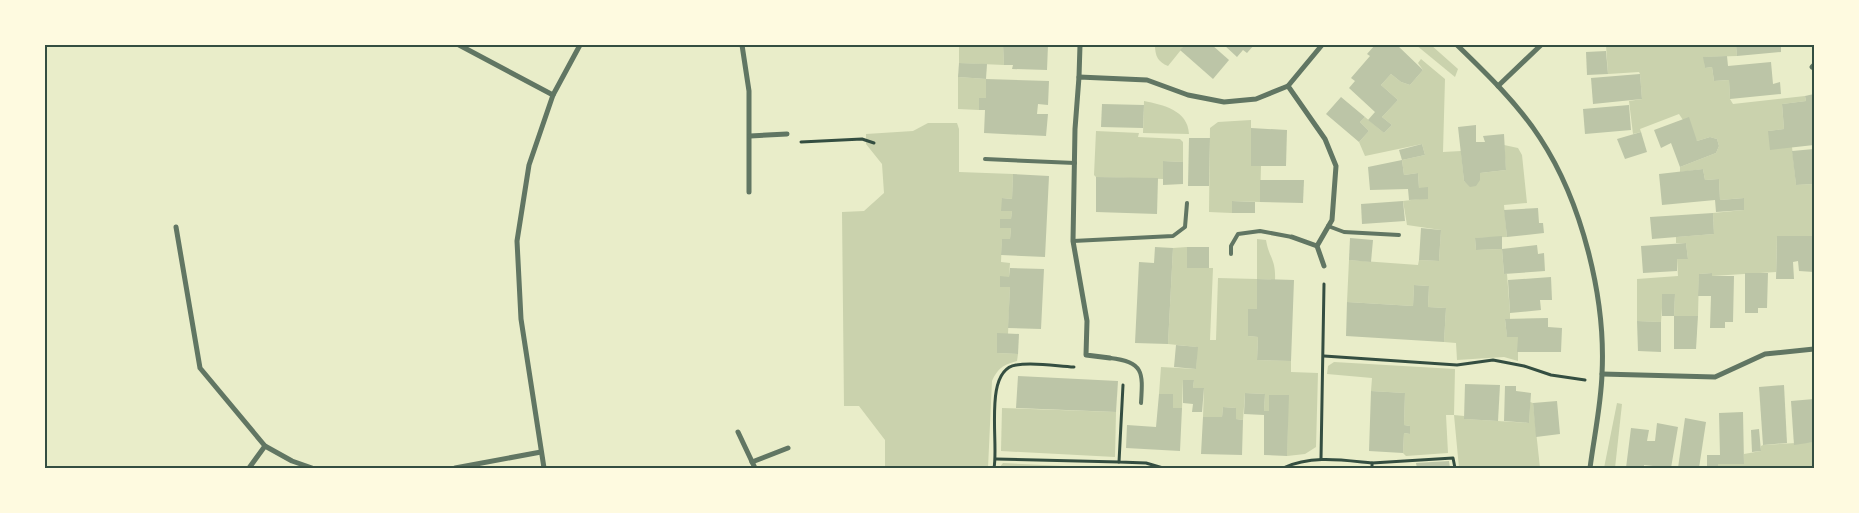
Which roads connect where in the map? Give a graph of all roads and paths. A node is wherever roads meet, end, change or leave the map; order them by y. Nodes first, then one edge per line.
1 (459, 45) edge
2 (580, 45) edge
3 (742, 45) edge
4 (1080, 45) edge
5 (1322, 45) edge
6 (1457, 45) edge
7 (1541, 45) edge
8 (1079, 77) junction
9 (1288, 86) junction
10 (1498, 86) junction
11 (553, 96) junction
12 (787, 134) joint
13 (750, 136) junction
14 (874, 143) dead end
15 (985, 159) dead end
16 (1075, 163) junction
17 (749, 192) dead end
18 (1187, 203) dead end
19 (1328, 226) junction
20 (176, 227) dead end
21 (1399, 235) dead end
22 (1292, 237) joint
23 (1073, 242) junction
24 (1317, 246) junction
25 (1231, 254) dead end
26 (1324, 266) dead end
27 (1324, 284) dead end
28 (1814, 349) edge
29 (1324, 356) junction
30 (1110, 358) joint
31 (1075, 367) dead end
32 (1602, 374) junction
33 (1123, 377) dead end
34 (1601, 382) junction
35 (1141, 403) dead end
36 (738, 432) dead end
37 (265, 446) junction
38 (788, 448) dead end
39 (541, 452) junction
40 (996, 459) junction
41 (1321, 459) junction
42 (1119, 462) junction
43 (1372, 463) junction
44 (753, 465) edge
45 (249, 468) edge
46 (312, 468) edge
47 (455, 468) edge
48 (544, 468) edge
49 (994, 468) edge
50 (1163, 468) edge
51 (1283, 468) edge
52 (1372, 468) edge
53 (1455, 468) edge
54 (1590, 468) edge

1 - 11 street
2 - 11 street
3 - 13 street
4 - 8 street
5 - 9 street
6 - 10 street
7 - 10 street
8 - 9 street
8 - 16 street
9 - 19 street
10 - 32 street
11 - 39 street
12 - 13 street
12 - 14 path
13 - 17 street
15 - 16 lane
16 - 23 street
18 - 23 lane
19 - 21 lane
19 - 24 street
20 - 37 street
22 - 24 street
22 - 25 lane
23 - 30 street
24 - 26 street
27 - 29 path
28 - 32 street
29 - 34 path
29 - 41 path
30 - 35 lane
31 - 40 path
32 - 34 street
33 - 42 path
34 - 54 street
36 - 44 street
37 - 45 street
37 - 46 street
38 - 44 street
39 - 47 street
39 - 48 street
40 - 42 path
40 - 49 path
41 - 43 path
41 - 51 path
42 - 50 path
43 - 52 path
43 - 53 path

